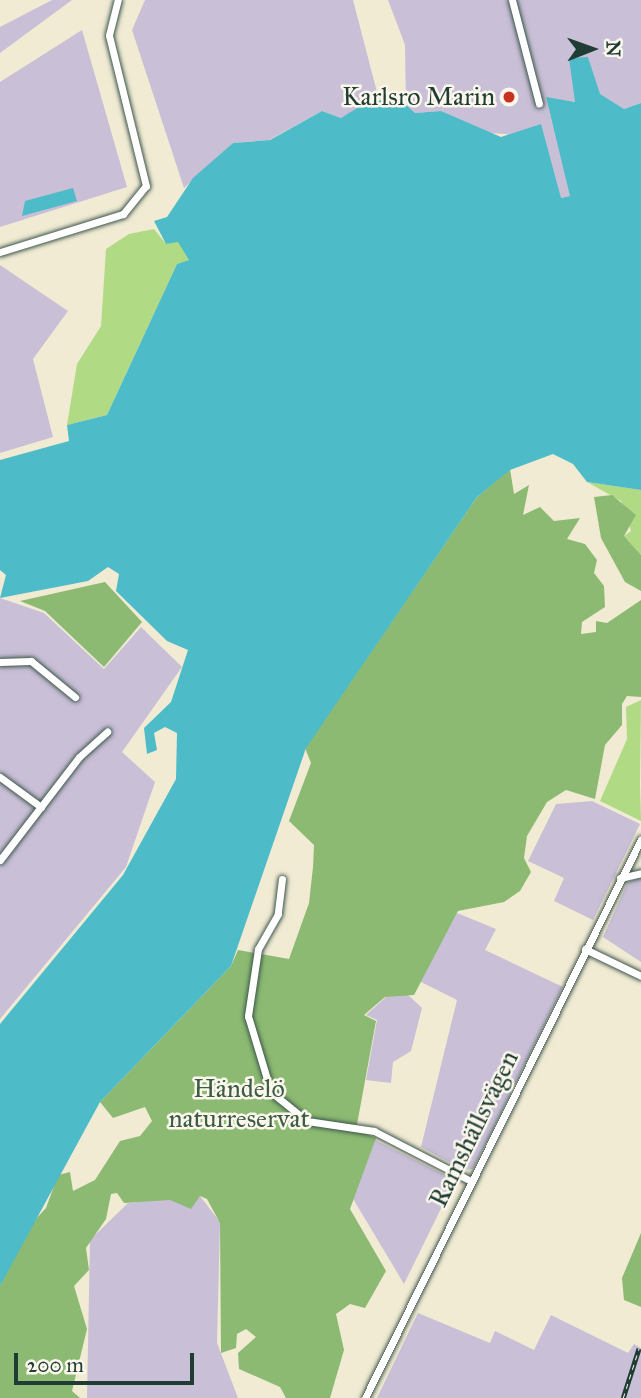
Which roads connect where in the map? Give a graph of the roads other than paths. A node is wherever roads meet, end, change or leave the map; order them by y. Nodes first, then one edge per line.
1 (118, 0) edge
2 (512, 0) edge
3 (539, 104) dead end
4 (0, 252) edge
5 (0, 662) edge
6 (75, 697) dead end
7 (107, 732) dead end
8 (0, 777) edge
9 (41, 807) junction
10 (641, 839) edge
11 (0, 860) edge
12 (641, 873) edge
13 (620, 878) junction
14 (282, 879) dead end
15 (585, 949) junction
16 (641, 976) edge
17 (471, 1181) junction
18 (365, 1398) edge

1 - 4 street
2 - 3 street
5 - 6 street
7 - 9 street
8 - 9 street
9 - 11 street
10 - 13 street, Ramshällsvägen
12 - 13 street
13 - 15 street, Ramshällsvägen
14 - 17 street
15 - 16 street
15 - 17 street, Ramshällsvägen
17 - 18 street, Ramshällsvägen

